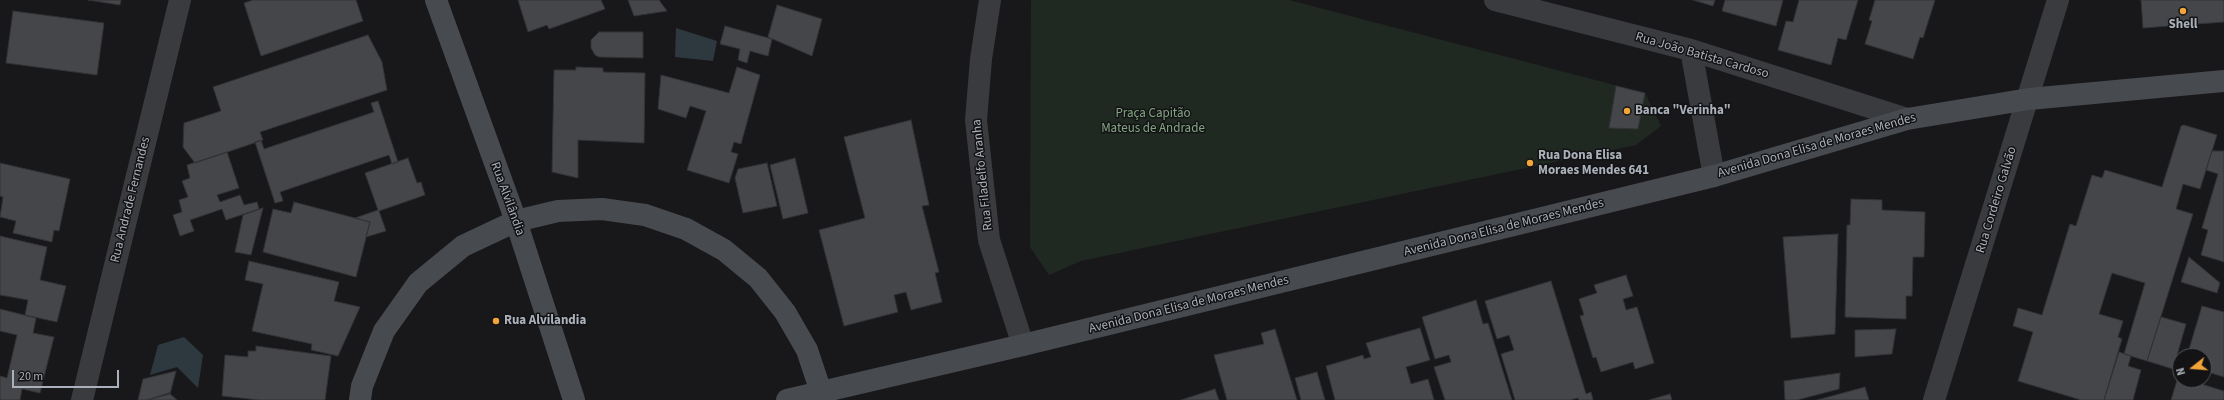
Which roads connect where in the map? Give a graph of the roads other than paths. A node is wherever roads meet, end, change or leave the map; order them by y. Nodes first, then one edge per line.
1 (180, 0) edge
2 (436, 0) edge
3 (990, 0) edge
4 (1495, 0) edge
5 (2058, 0) edge
6 (1691, 50) junction
7 (2224, 81) edge
8 (2029, 99) junction
9 (1907, 119) junction
10 (1714, 176) junction
11 (516, 221) junction
12 (1023, 345) junction
13 (821, 396) edge
14 (82, 400) edge
15 (360, 400) edge
16 (574, 400) edge
17 (787, 400) edge
18 (1934, 400) edge

1 - 14 street, Rua Andrade Fernandes
2 - 11 street, Rua Alvilândia
3 - 12 street, Rua Filadelfo Aranha
4 - 6 street, Rua João Batista Cardoso
5 - 8 street, Rua Cordeiro Galvão
6 - 9 street, Rua João Batista Cardoso
6 - 10 street
7 - 8 street, Avenida Dona Elisa de Moraes Mendes
8 - 9 street, Avenida Dona Elisa de Moraes Mendes
8 - 18 street, Rua Cordeiro Galvão
9 - 10 street, Avenida Dona Elisa de Moraes Mendes
10 - 12 street, Avenida Dona Elisa de Moraes Mendes
11 - 13 street
11 - 15 street
11 - 16 street, Rua Alvilândia
12 - 13 street, Avenida Dona Elisa de Moraes Mendes
13 - 17 street, Avenida Dona Elisa de Moraes Mendes

